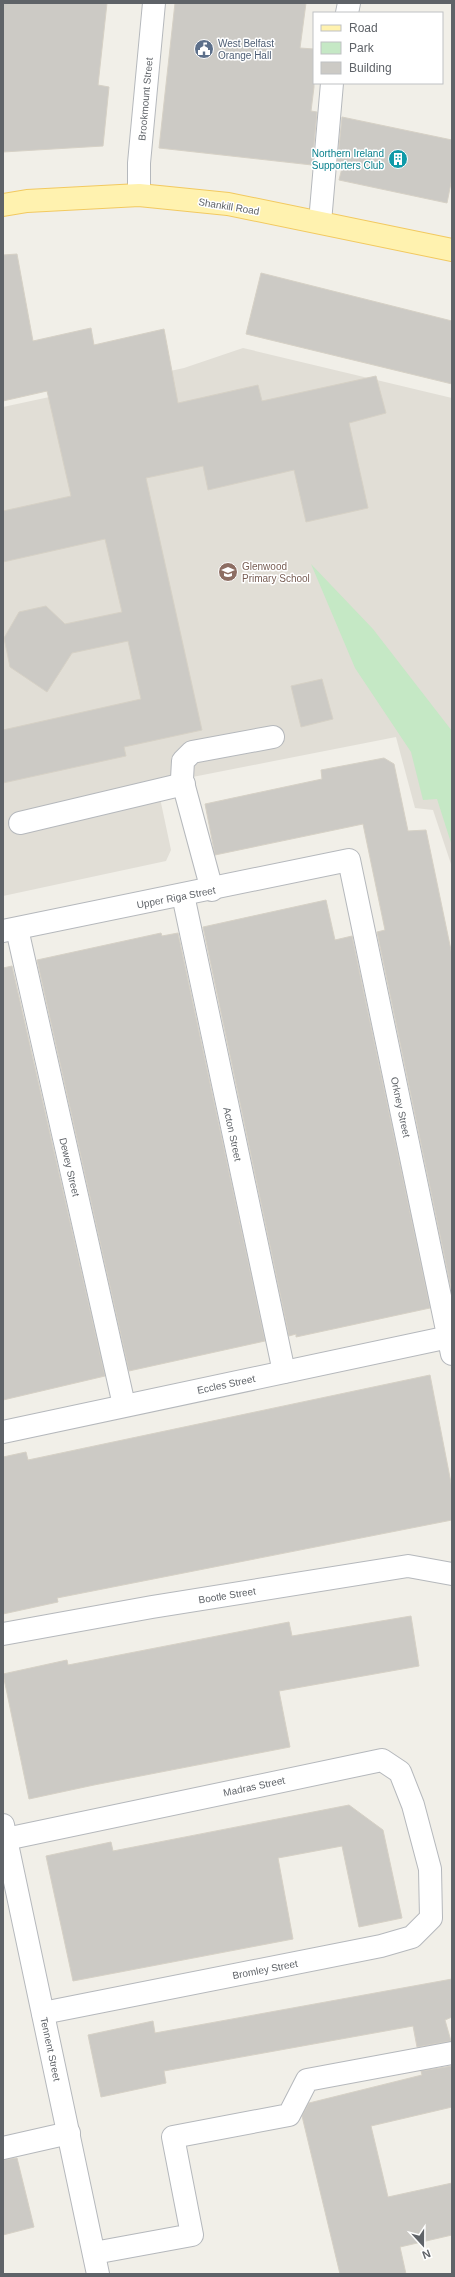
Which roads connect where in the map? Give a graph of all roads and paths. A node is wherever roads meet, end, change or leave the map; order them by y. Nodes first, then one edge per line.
1 (154, 3) edge
2 (332, 84) edge
3 (139, 195) junction
4 (3, 205) edge
5 (320, 222) junction
6 (452, 250) edge
7 (273, 737) dead end
8 (184, 784) junction
9 (20, 824) dead end
10 (349, 860) joint
11 (212, 890) junction
12 (183, 896) junction
13 (10, 930) edge
14 (450, 1346) edge
15 (284, 1372) junction
16 (124, 1405) junction
17 (3, 1432) edge
18 (452, 1574) edge
19 (3, 1634) edge
20 (5, 1832) edge
21 (430, 1869) joint
22 (43, 2013) junction
23 (452, 2053) edge
24 (70, 2133) junction
25 (3, 2148) edge
26 (94, 2253) junction
27 (98, 2274) edge

1 - 3 street, Brookmount Street
2 - 5 street
3 - 4 main road, Shankill Road
3 - 5 main road, Shankill Road
5 - 6 main road, Shankill Road
7 - 8 street
8 - 9 street
8 - 11 street
10 - 11 street, Upper Riga Street
10 - 14 street, Orkney Street
11 - 12 street, Upper Riga Street
12 - 13 street, Upper Riga Street
12 - 15 street, Acton Street
13 - 16 street, Dewey Street
14 - 15 street, Eccles Street
15 - 16 street, Eccles Street
16 - 17 street, Eccles Street
18 - 19 street, Bootle Street
20 - 21 street, Madras Street
20 - 22 street, Tennent Street
21 - 22 street, Bromley Street
22 - 24 street, Tennent Street
23 - 26 street
24 - 25 street
24 - 26 street, Tennent Street
26 - 27 street, Tennent Street

